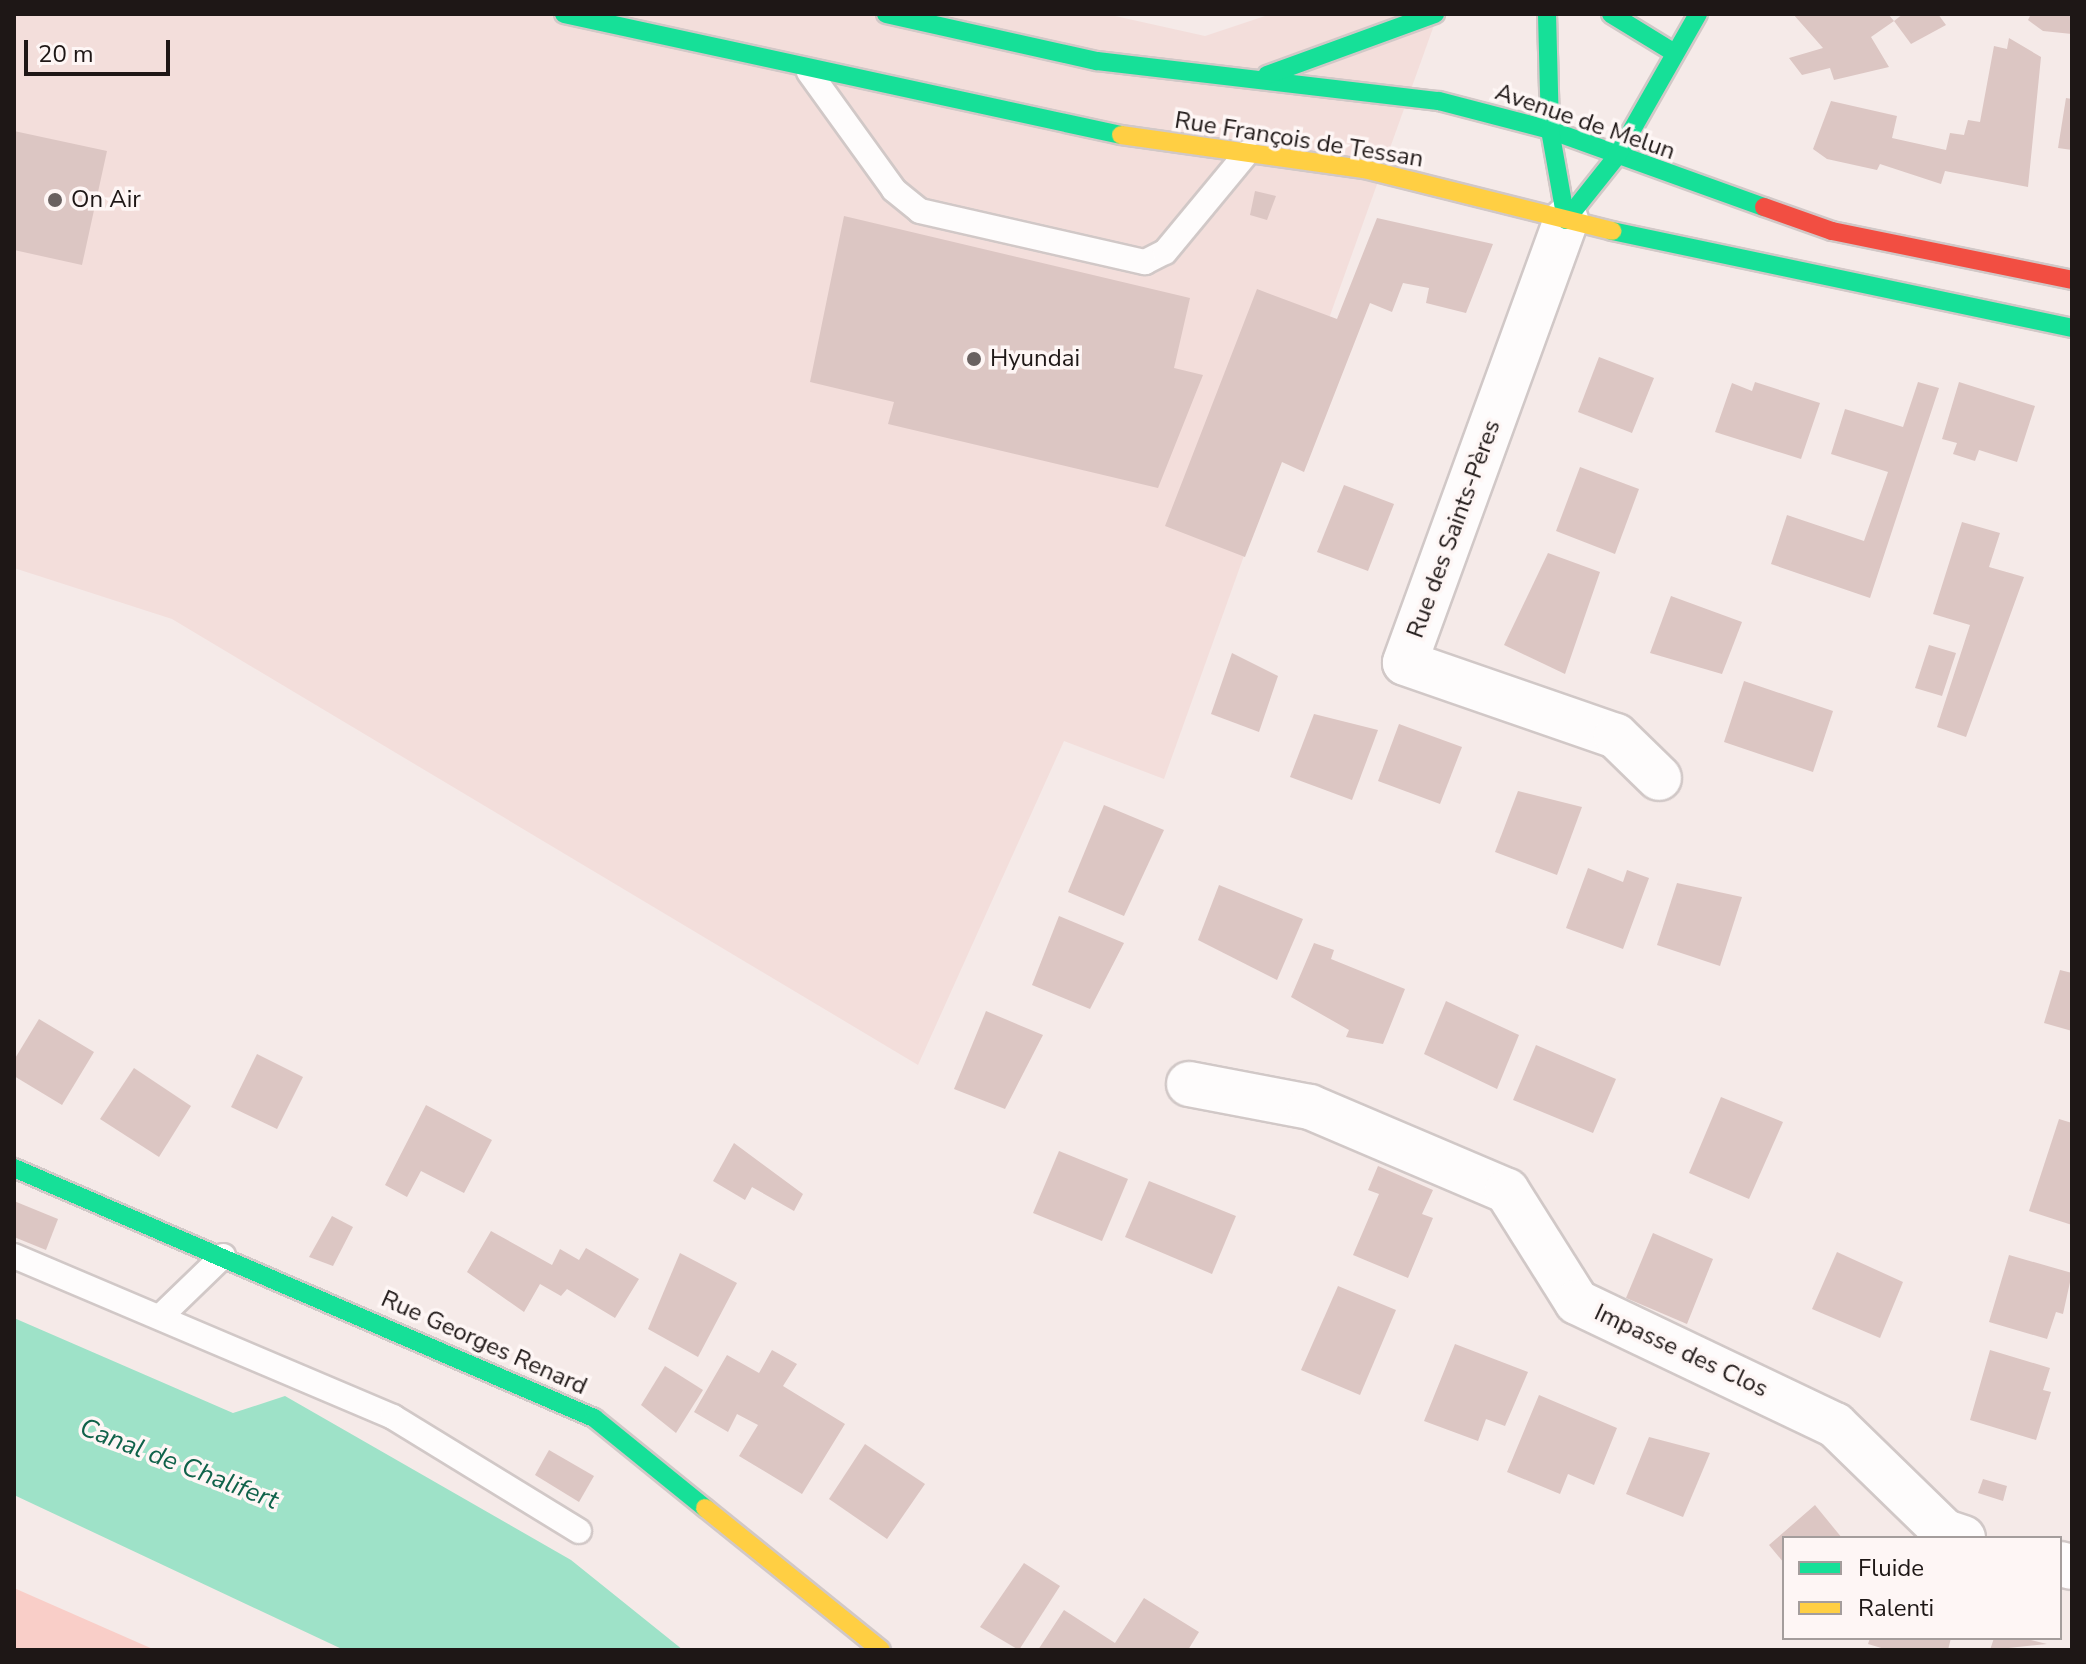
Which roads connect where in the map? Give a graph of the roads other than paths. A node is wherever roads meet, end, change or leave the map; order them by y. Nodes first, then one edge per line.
1 (564, 14) edge
2 (886, 14) edge
3 (1435, 14) edge
4 (1547, 14) edge
5 (1611, 14) edge
6 (1698, 14) edge
7 (1673, 52) junction
8 (808, 71) junction
9 (1261, 78) junction
10 (1550, 130) junction
11 (1247, 153) junction
12 (1617, 156) junction
13 (1566, 220) junction
14 (2072, 280) edge
15 (2072, 328) edge
16 (1659, 778) dead end
17 (1189, 1084) dead end
18 (14, 1168) edge
19 (14, 1256) edge
20 (223, 1256) junction
21 (162, 1315) junction
22 (579, 1531) dead end
23 (1957, 1536) edge
24 (881, 1650) edge

1 - 8 main road, Rue François de Tessan
2 - 9 main road, Avenue de Melun
3 - 9 main road
4 - 10 main road
5 - 7 main road
6 - 7 main road
7 - 12 main road
8 - 11 main road, Rue François de Tessan
8 - 11 lane
9 - 10 main road, Avenue de Melun
10 - 12 main road, Avenue de Melun
10 - 13 main road
11 - 13 main road, Rue François de Tessan
12 - 13 main road
12 - 14 main road, Avenue de Melun
13 - 15 main road, Rue François de Tessan
13 - 16 street, Rue des Saints-Pères
17 - 23 street, Impasse des Clos
18 - 20 main road, Rue Georges Renard
19 - 21 lane
20 - 21 lane
20 - 24 main road, Rue Georges Renard
21 - 22 lane

